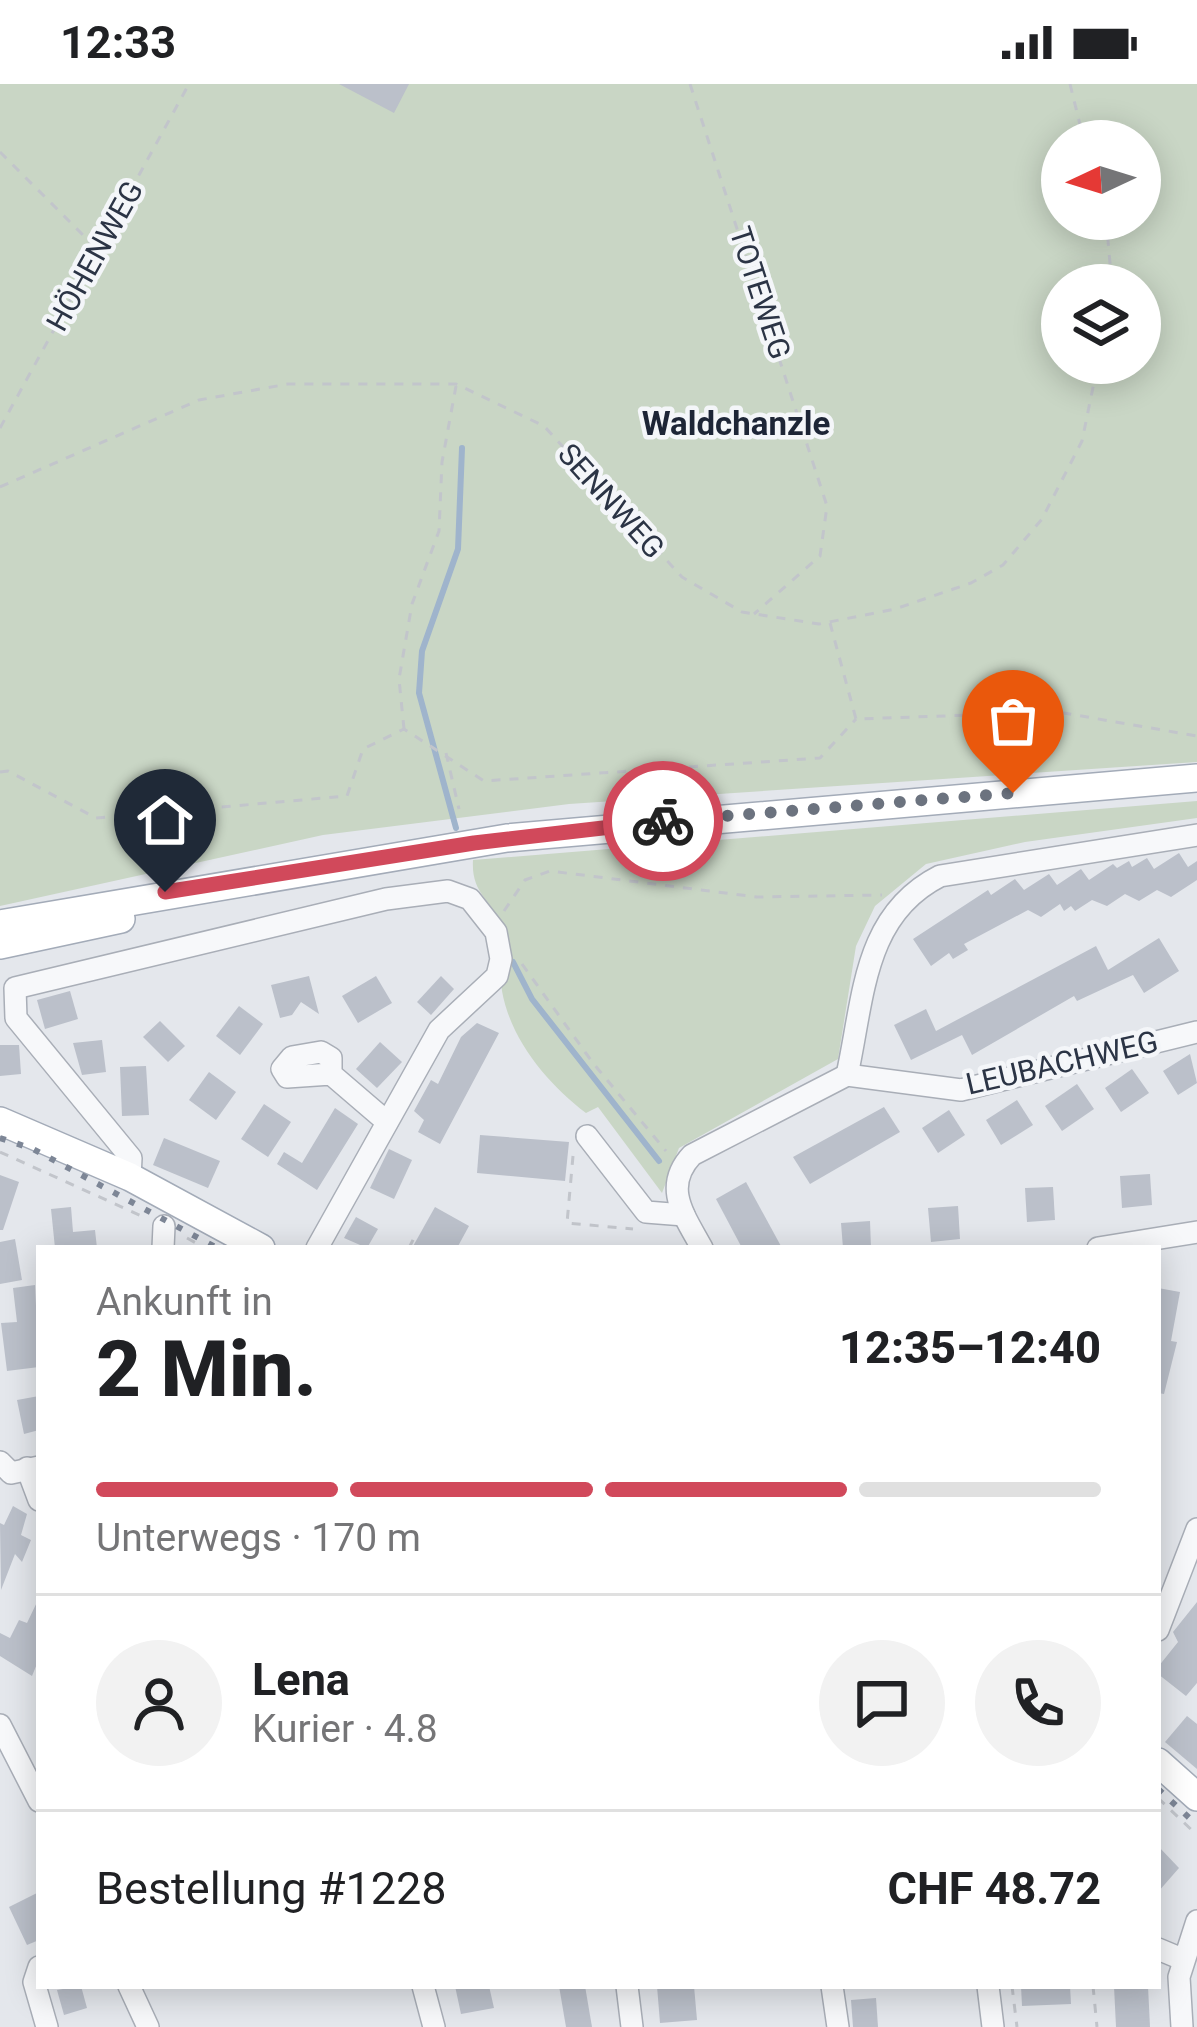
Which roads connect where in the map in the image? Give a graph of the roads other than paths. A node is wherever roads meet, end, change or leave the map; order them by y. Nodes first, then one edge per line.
1 (1197, 778) edge
2 (1197, 835) edge
3 (268, 875) junction
4 (0, 924) edge
5 (0, 945) edge
6 (1197, 1032) edge
7 (331, 1075) dead end
8 (847, 1075) junction
9 (0, 1121) edge
10 (387, 1123) junction
11 (587, 1136) road end
12 (130, 1177) junction
13 (684, 1215) junction
14 (1197, 1232) edge
15 (256, 1245) edge
16 (319, 1245) edge
17 (700, 1245) edge
18 (1130, 1245) edge
19 (15, 1470) edge
20 (36, 1497) edge
21 (1197, 1529) edge
22 (1161, 1622) edge
23 (0, 1725) edge
24 (1161, 1765) edge
25 (36, 1796) edge
26 (1197, 1797) edge
27 (1197, 1922) edge
28 (1161, 1950) edge
29 (1182, 1959) junction
30 (36, 1989) edge
31 (130, 1989) edge
32 (424, 1989) edge
33 (627, 1989) edge
34 (832, 1989) edge
35 (988, 1989) edge
36 (47, 2027) edge
37 (148, 2027) edge
38 (434, 2027) edge
39 (632, 2027) edge
40 (838, 2027) edge
41 (993, 2027) edge
42 (1182, 2027) edge

1 - 3 main road
2 - 8 street
3 - 4 main road
3 - 5 main road
6 - 8 street, LEUBACHWEG
7 - 10 street
8 - 13 street
9 - 12 main road
10 - 12 street
10 - 16 street
11 - 13 street
12 - 15 main road
13 - 17 street
14 - 18 street
19 - 20 street
21 - 22 street
23 - 25 street
24 - 26 main road
27 - 29 street
28 - 29 street
29 - 42 street
30 - 36 street
31 - 37 street
32 - 38 street
33 - 39 street
34 - 40 street
35 - 41 street

